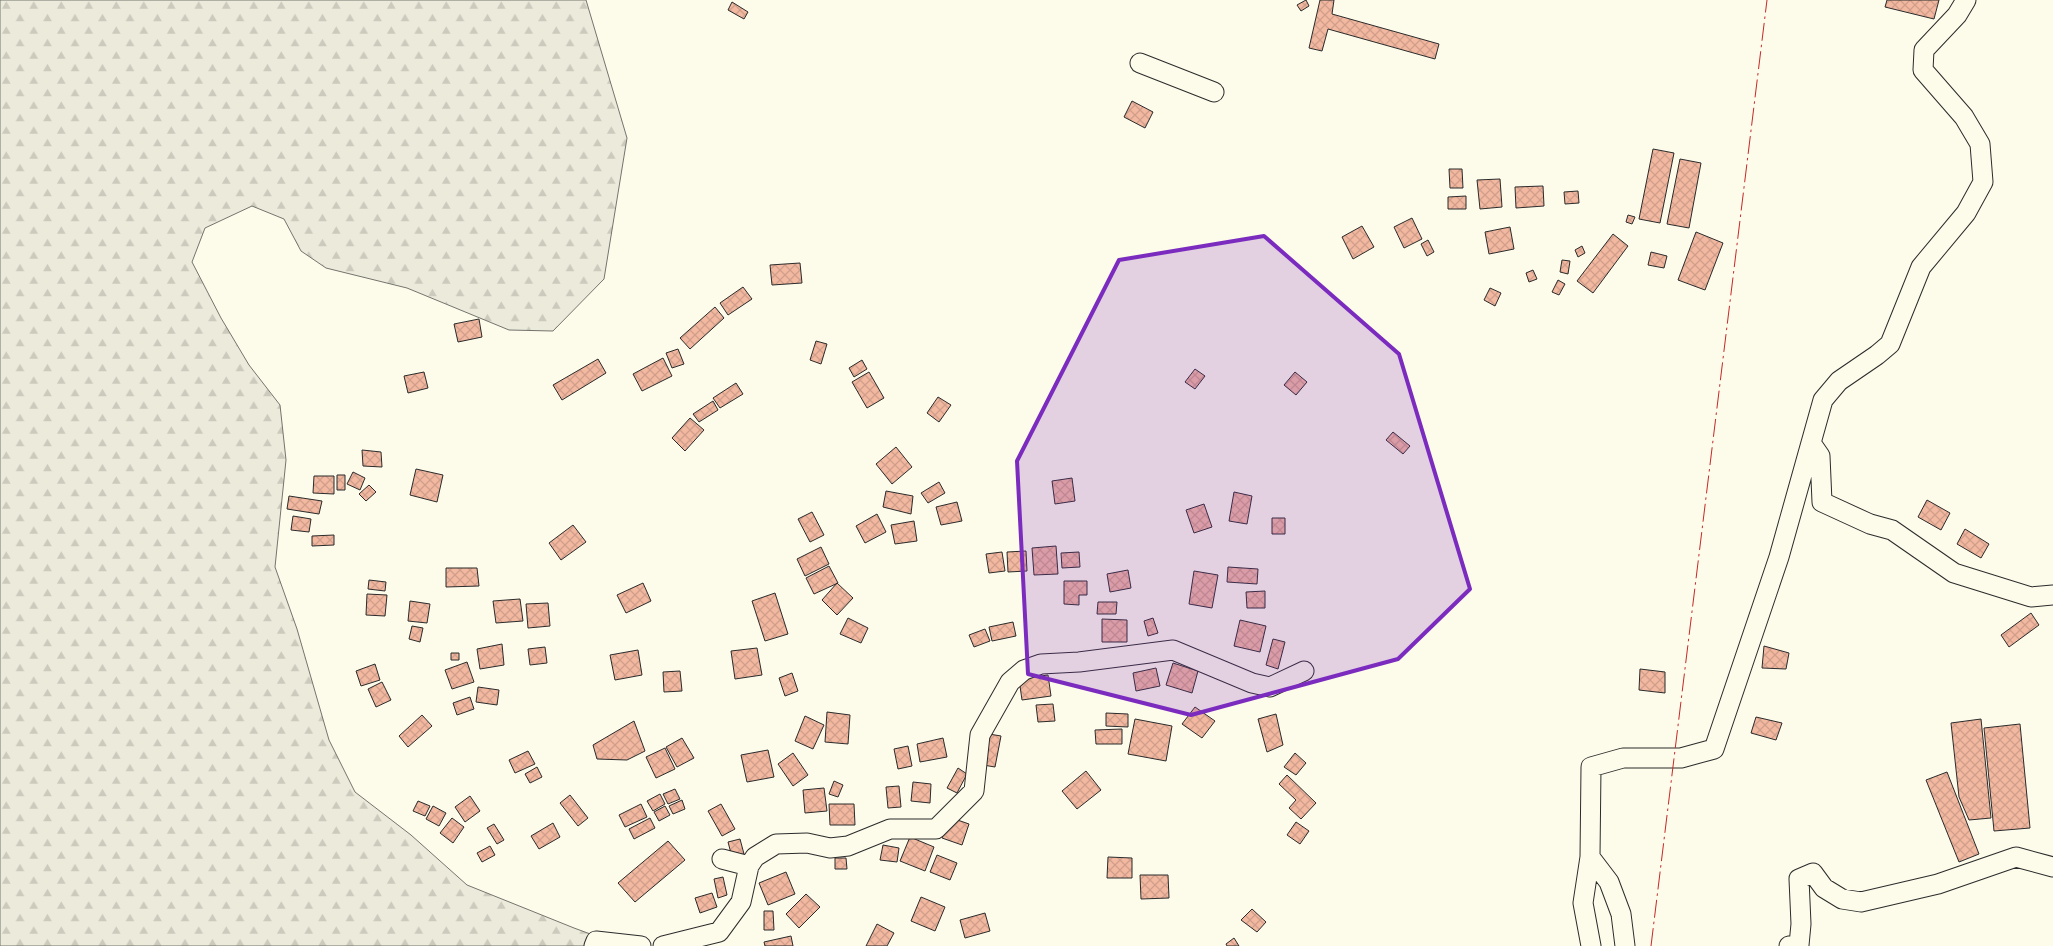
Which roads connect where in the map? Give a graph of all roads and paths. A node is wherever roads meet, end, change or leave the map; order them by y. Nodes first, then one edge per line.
1 (1966, 0) edge
2 (1140, 63) dead end
3 (1214, 92) dead end
4 (1811, 443) junction
5 (2053, 595) edge
6 (1304, 671) dead end
7 (1590, 857) junction
8 (722, 860) dead end
9 (749, 866) junction
10 (2053, 867) edge
11 (594, 946) edge
12 (641, 946) edge
13 (663, 946) edge
14 (1590, 946) edge
15 (1625, 946) edge
16 (1789, 946) edge

1 - 4 street
2 - 3 street
4 - 5 street
4 - 7 street
6 - 9 street
7 - 14 street
7 - 15 street
8 - 9 street
9 - 13 street
10 - 16 street
11 - 12 street

